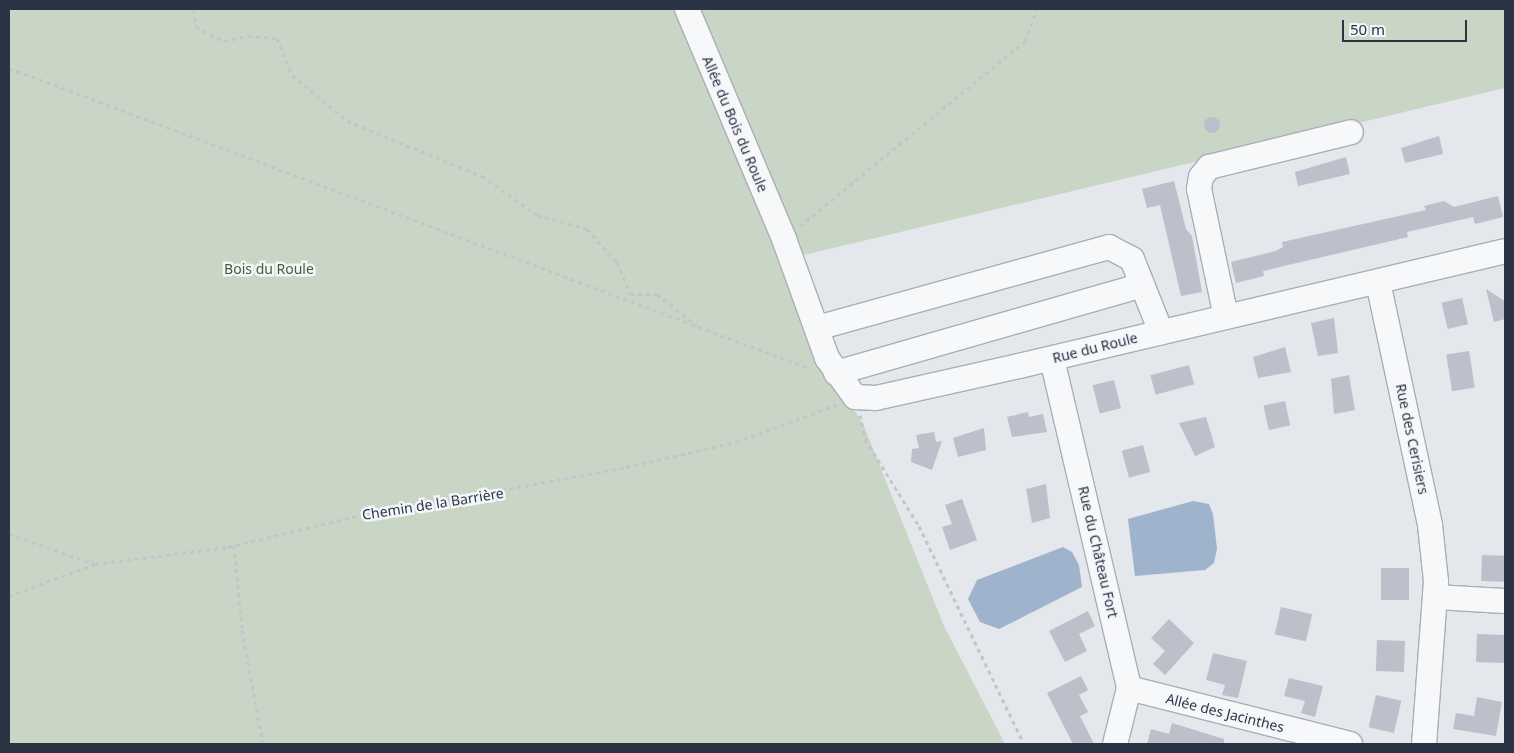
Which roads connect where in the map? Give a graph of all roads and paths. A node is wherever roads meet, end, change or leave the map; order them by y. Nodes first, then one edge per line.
1 (194, 9) edge
2 (687, 9) edge
3 (1037, 9) edge
4 (9, 68) edge
5 (1352, 132) dead end
6 (784, 239) junction
7 (1505, 251) edge
8 (1378, 282) junction
9 (1142, 285) junction
10 (1226, 317) junction
11 (700, 328) junction
12 (817, 328) junction
13 (1161, 332) junction
14 (1052, 359) junction
15 (844, 384) junction
16 (9, 534) edge
17 (234, 545) junction
18 (95, 564) junction
19 (9, 596) edge
20 (1435, 597) junction
21 (1505, 601) edge
22 (1130, 688) junction
23 (263, 744) edge
24 (1024, 744) edge
25 (1114, 744) edge
26 (1350, 744) edge
27 (1424, 744) edge

1 - 11 path
2 - 6 street, Allée du Bois du Roule
3 - 6 path
4 - 11 path
5 - 10 street
6 - 12 street
7 - 8 street, Rue du Roule
8 - 10 street, Rue du Roule
8 - 20 street, Rue des Cerisiers
9 - 12 street
9 - 13 street
9 - 15 street
10 - 13 street, Rue du Roule
11 - 15 path
12 - 15 street
13 - 14 street, Rue du Roule
14 - 15 street, Rue du Roule
14 - 22 street, Rue du Château Fort
15 - 17 path, Chemin de la Barrière
15 - 24 path
16 - 18 path
17 - 18 path, Chemin de la Barrière
17 - 23 path
18 - 19 path, Chemin de la Barrière
20 - 21 street
20 - 27 street, Rue des Cerisiers
22 - 25 street, Rue du Château Fort
22 - 26 street, Allée des Jacinthes

